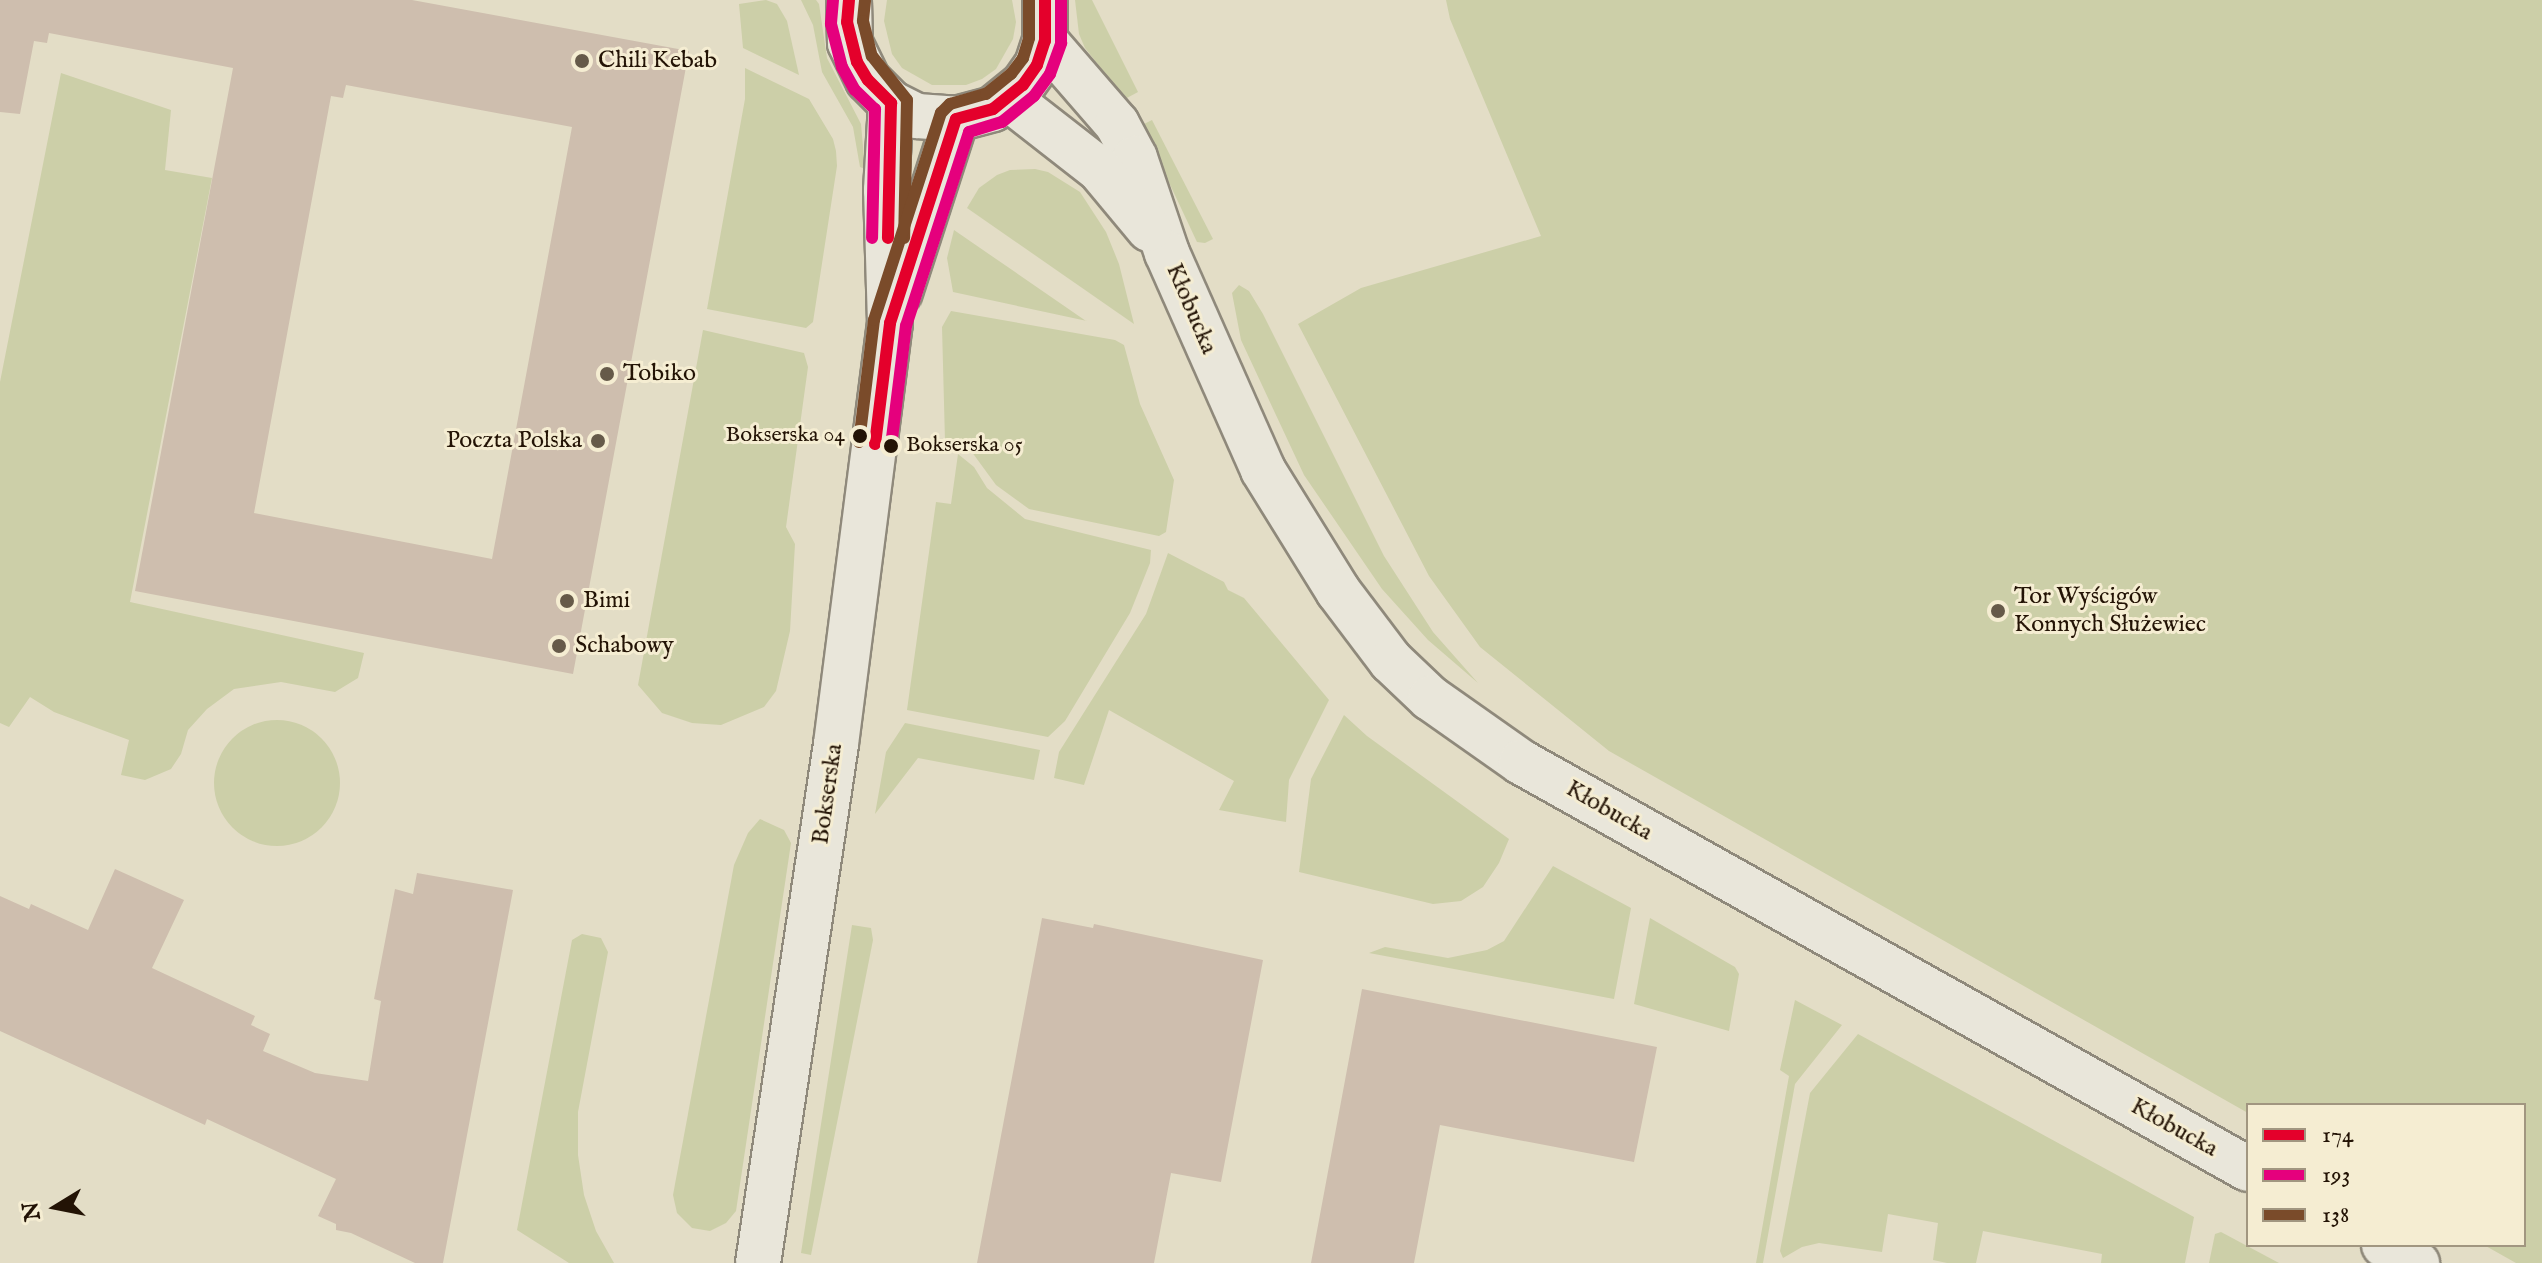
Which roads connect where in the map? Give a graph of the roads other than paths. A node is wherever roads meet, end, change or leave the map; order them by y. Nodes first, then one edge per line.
1 (849, 0) edge
2 (1045, 20) edge
3 (1009, 99) junction
4 (891, 103) junction
5 (956, 119) junction
6 (1167, 253) junction
7 (890, 323) junction
8 (2246, 1168) edge
9 (2388, 1247) edge
10 (758, 1263) edge
11 (2417, 1263) edge

1 - 4 street
2 - 3 street
2 - 6 street, Kłobucka
3 - 5 street
3 - 6 street, Kłobucka
4 - 5 street
4 - 7 street, Bokserska
5 - 7 street, Bokserska
6 - 8 street, Kłobucka
7 - 10 street, Bokserska
9 - 11 street

